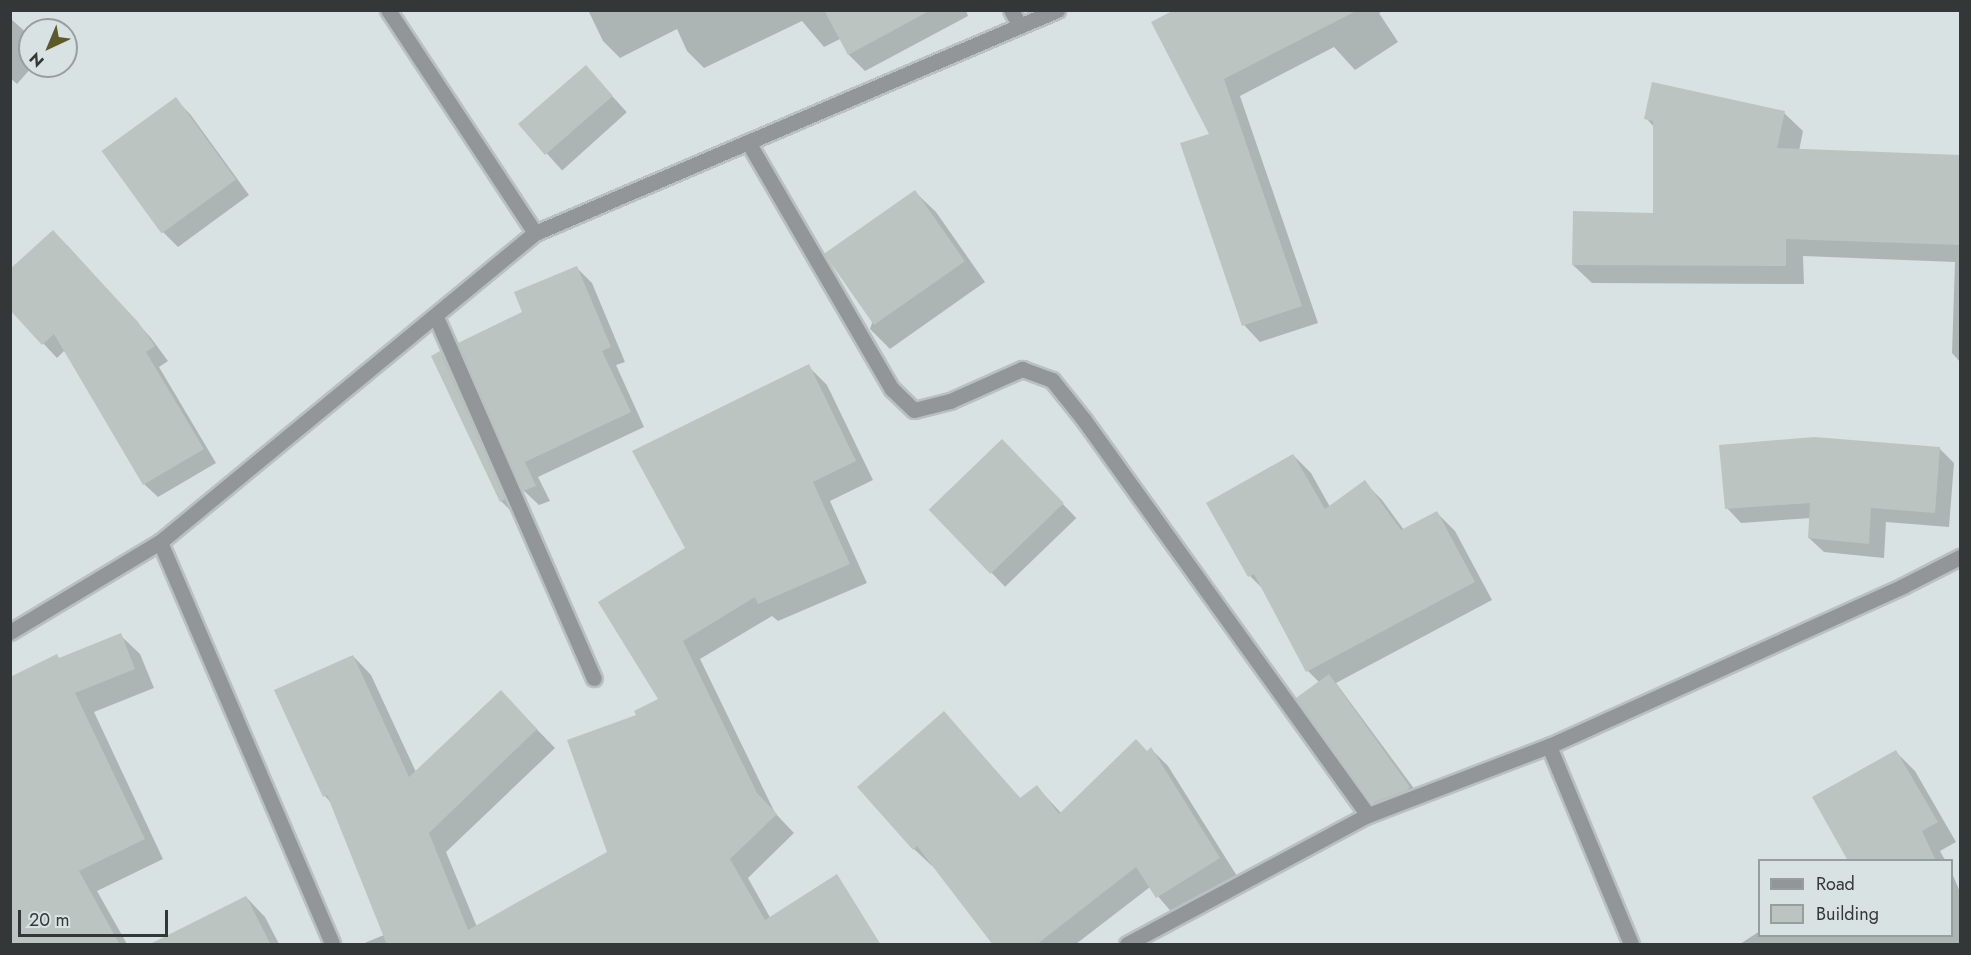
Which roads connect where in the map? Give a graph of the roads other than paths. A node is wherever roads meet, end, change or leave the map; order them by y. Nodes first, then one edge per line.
1 (388, 10) edge
2 (1011, 10) edge
3 (1057, 10) edge
4 (1020, 26) junction
5 (748, 142) junction
6 (535, 233) junction
7 (436, 317) junction
8 (160, 542) junction
9 (1960, 557) edge
10 (10, 632) edge
11 (594, 678) dead end
12 (1549, 746) junction
13 (1368, 815) junction
14 (332, 945) edge
15 (1127, 945) edge
16 (1631, 945) edge

1 - 6 street
2 - 4 street
3 - 4 street
4 - 5 street
5 - 6 street
5 - 13 street
6 - 7 street
7 - 8 street
7 - 11 street
8 - 10 street
8 - 14 street
9 - 12 street
12 - 13 street
12 - 16 street
13 - 15 street

